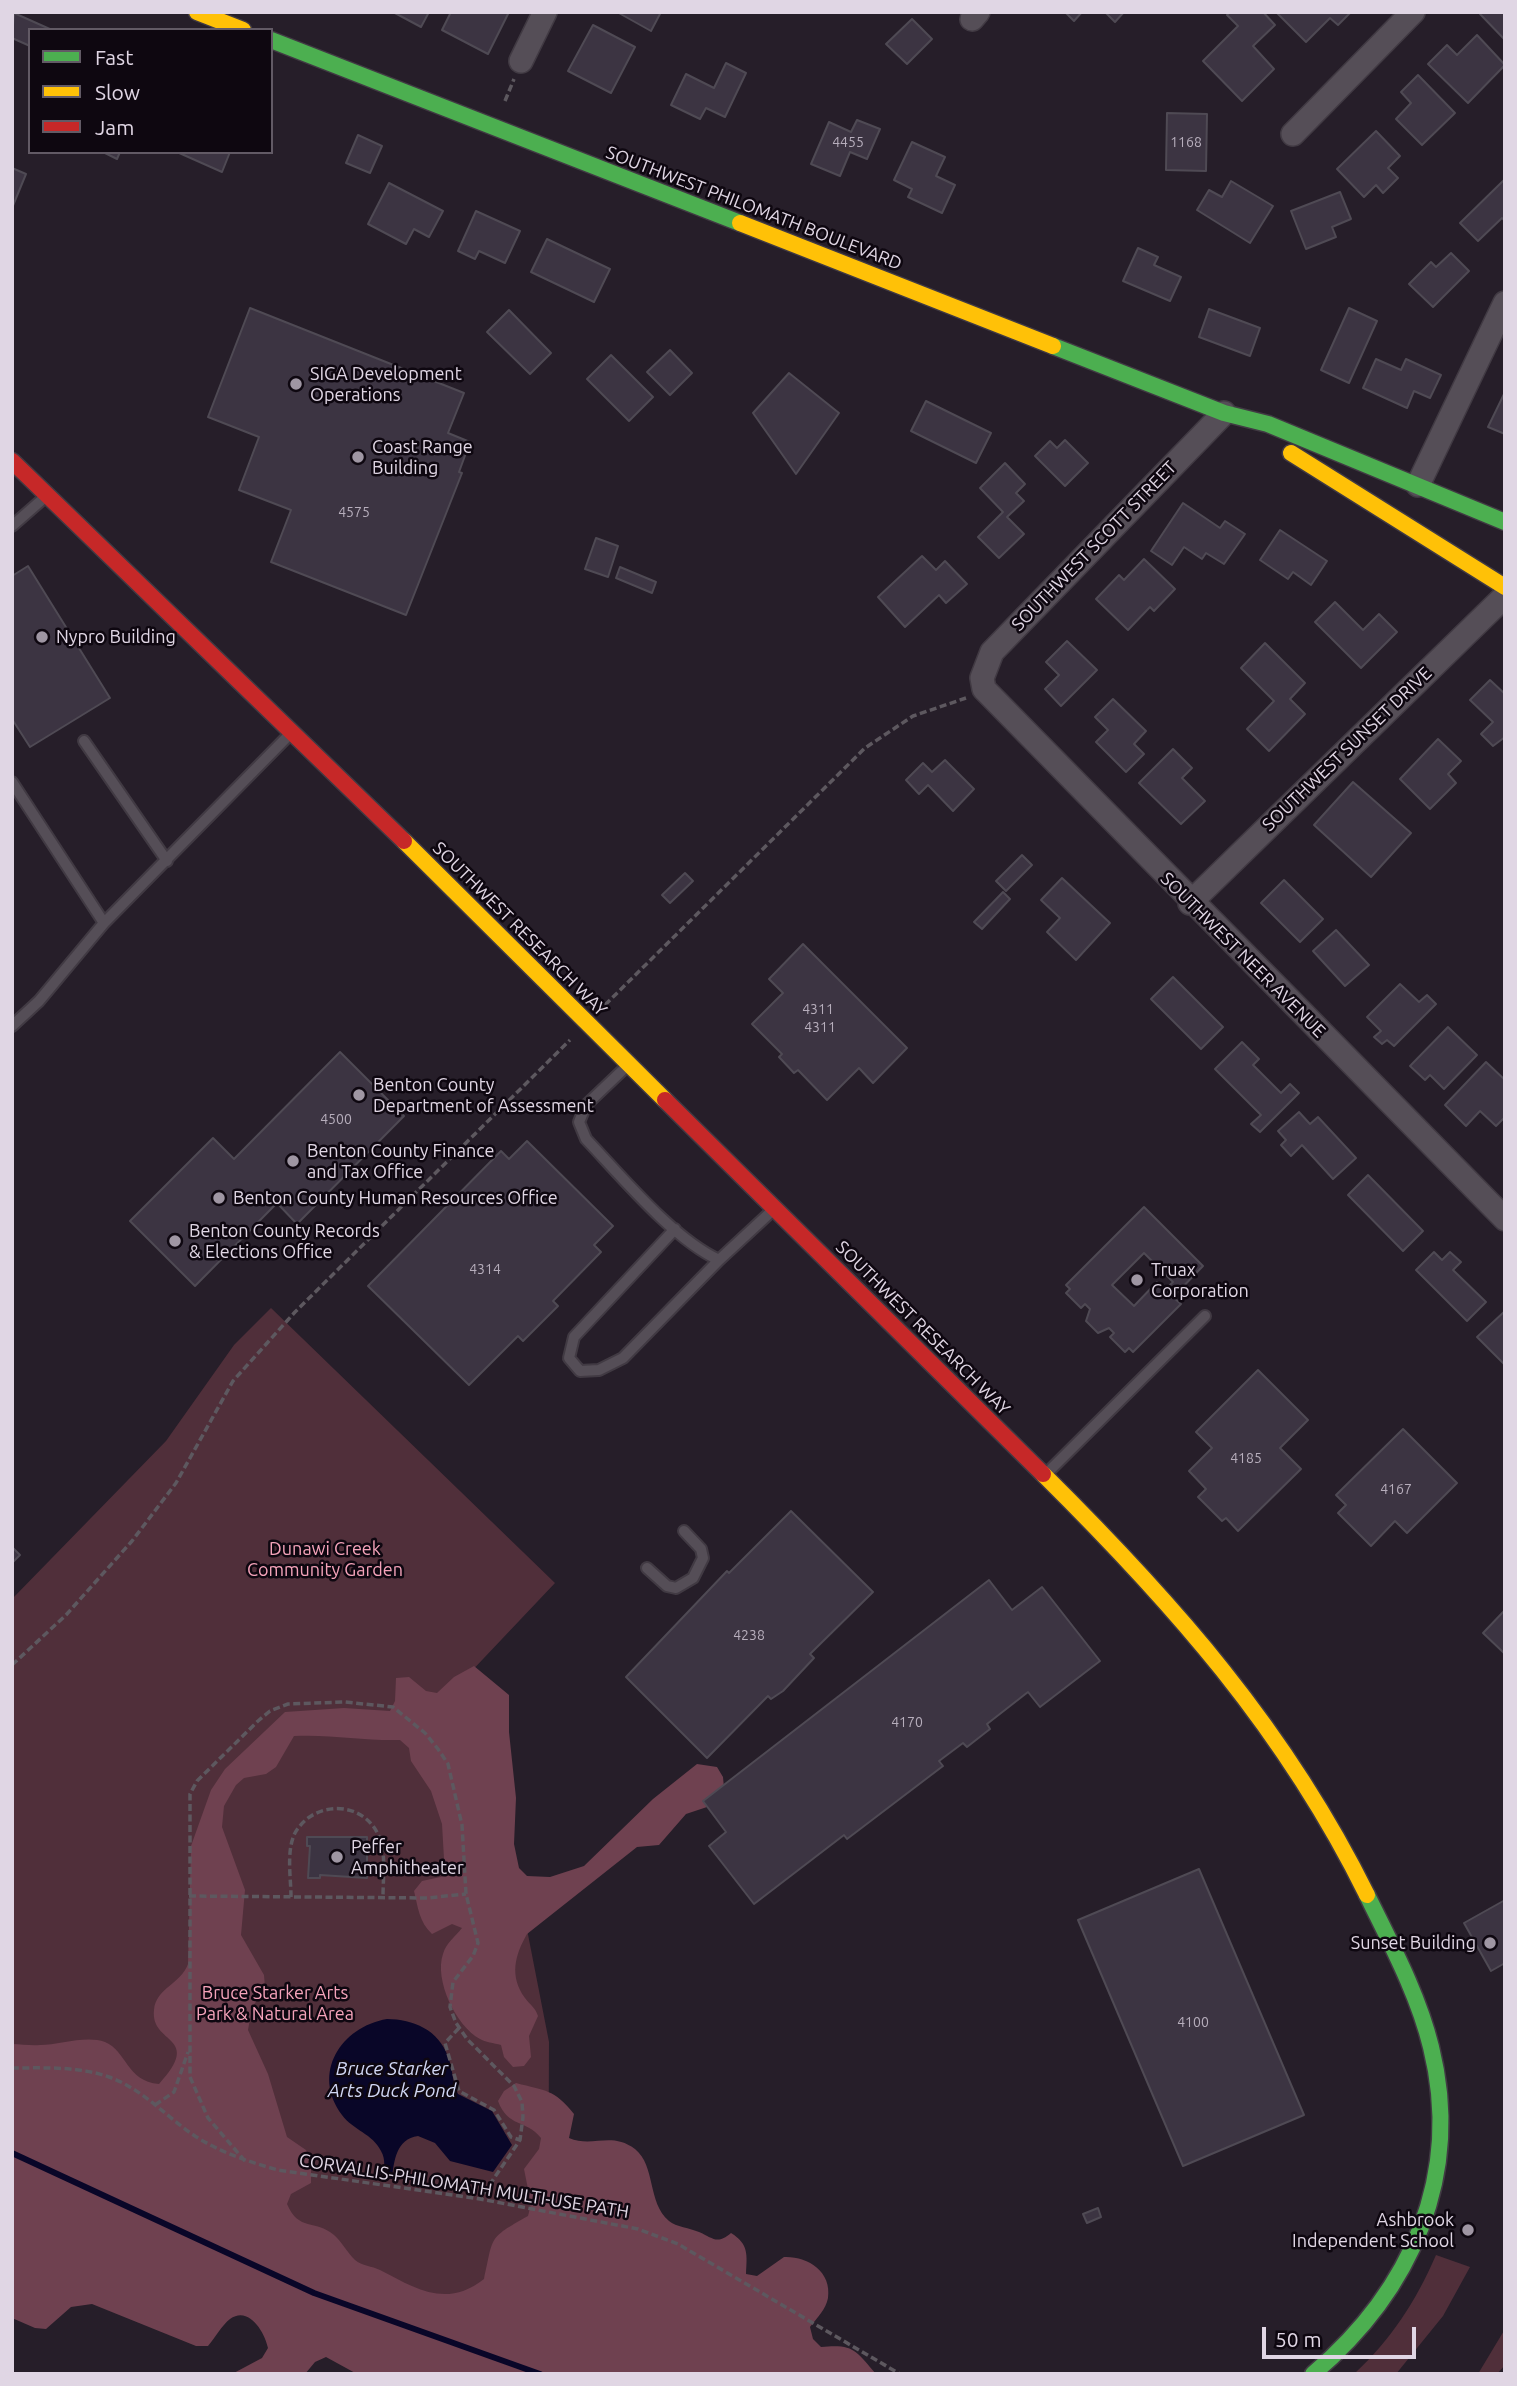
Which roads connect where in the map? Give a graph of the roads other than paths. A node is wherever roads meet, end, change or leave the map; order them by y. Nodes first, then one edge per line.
1 (197, 12) edge
2 (545, 12) edge
3 (1413, 12) edge
4 (238, 28) edge
5 (273, 41) edge
6 (522, 61) road end
7 (1293, 134) dead end
8 (1505, 303) edge
9 (1224, 413) junction
10 (12, 461) edge
11 (1418, 485) junction
12 (49, 494) junction
13 (1505, 522) edge
14 (12, 526) edge
15 (1505, 587) edge
16 (1505, 596) edge
17 (984, 689) joint
18 (293, 732) junction
19 (83, 741) dead end
20 (12, 782) edge
21 (167, 861) junction
22 (1190, 903) junction
23 (104, 923) junction
24 (12, 1026) edge
25 (629, 1064) junction
26 (774, 1209) junction
27 (1505, 1219) edge
28 (675, 1229) junction
29 (719, 1260) junction
30 (1205, 1316) dead end
31 (1045, 1475) junction
32 (684, 1531) dead end
33 (647, 1568) dead end
34 (1313, 2374) edge

1 - 4 main road
2 - 6 street
3 - 7 street
5 - 9 main road, SOUTHWEST PHILOMATH BOULEVARD
8 - 11 street
9 - 11 main road, SOUTHWEST PHILOMATH BOULEVARD
9 - 15 main road, SOUTHWEST PHILOMATH BOULEVARD
9 - 17 street, SOUTHWEST SCOTT STREET
10 - 12 main road, SOUTHWEST RESEARCH WAY
11 - 13 main road, SOUTHWEST PHILOMATH BOULEVARD
12 - 14 lane
12 - 18 main road, SOUTHWEST RESEARCH WAY
16 - 22 street, SOUTHWEST SUNSET DRIVE
17 - 22 street, SOUTHWEST NEER AVENUE
18 - 21 lane
18 - 25 main road, SOUTHWEST RESEARCH WAY
19 - 21 lane
20 - 23 lane
21 - 23 lane
22 - 27 street, SOUTHWEST NEER AVENUE
23 - 24 lane
25 - 26 main road, SOUTHWEST RESEARCH WAY
25 - 28 lane
26 - 29 lane
26 - 31 main road, SOUTHWEST RESEARCH WAY
28 - 29 lane
28 - 29 lane
30 - 31 lane
31 - 34 main road, SOUTHWEST RESEARCH WAY
32 - 33 lane

